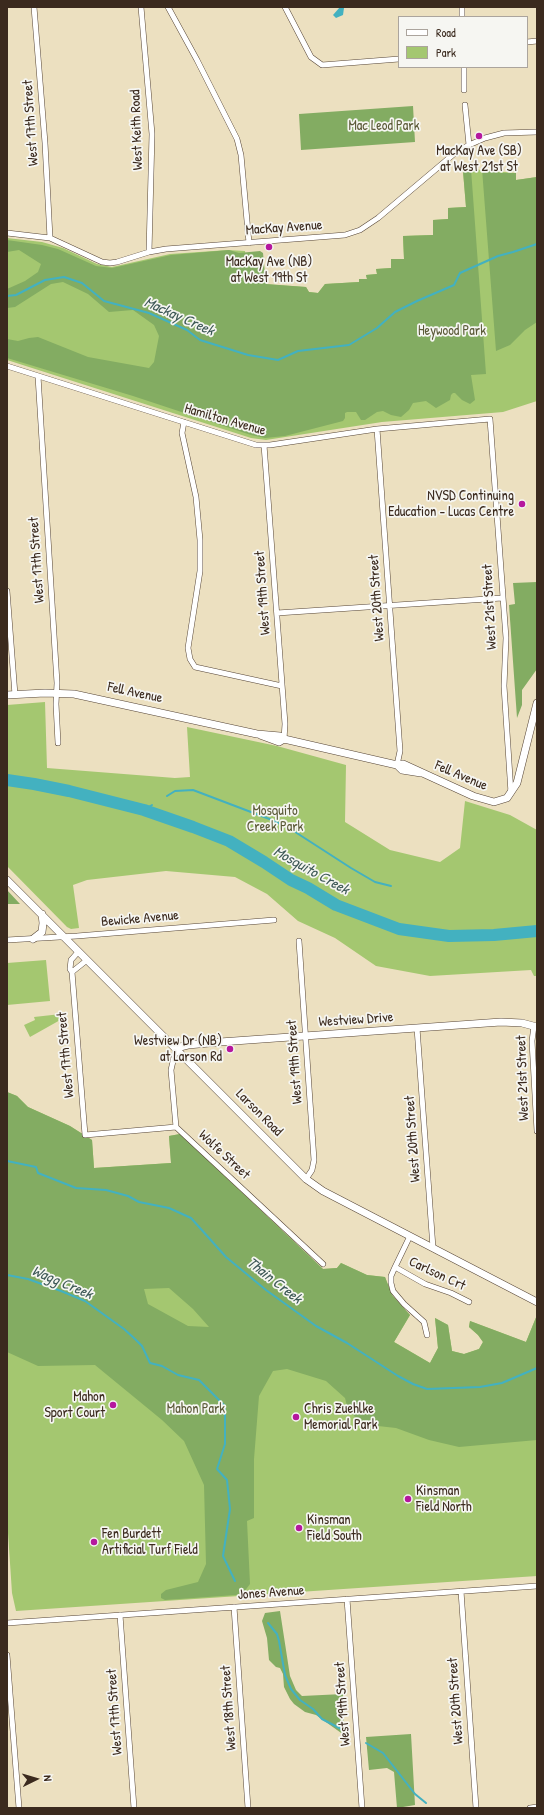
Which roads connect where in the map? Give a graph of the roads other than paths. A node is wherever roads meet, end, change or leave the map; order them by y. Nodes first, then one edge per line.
1 (34, 7) edge
2 (141, 7) edge
3 (168, 7) edge
4 (285, 7) edge
5 (398, 59) edge
6 (464, 68) edge
7 (464, 90) dead end
8 (465, 105) dead end
9 (537, 132) edge
10 (469, 145) junction
11 (7, 233) edge
12 (50, 238) junction
13 (248, 243) junction
14 (149, 252) junction
15 (7, 366) edge
16 (38, 376) junction
17 (490, 419) joint
18 (184, 422) junction
19 (377, 429) junction
20 (264, 445) junction
21 (7, 591) edge
22 (502, 598) junction
23 (389, 606) junction
24 (277, 613) junction
25 (282, 686) junction
26 (57, 693) junction
27 (11, 695) edge
28 (537, 702) edge
29 (284, 740) junction
30 (58, 743) dead end
31 (397, 765) junction
32 (511, 794) junction
33 (7, 880) edge
34 (42, 914) junction
35 (274, 920) dead end
36 (65, 937) junction
37 (33, 938) junction
38 (7, 940) edge
39 (299, 941) dead end
40 (79, 951) junction
41 (87, 960) junction
42 (72, 972) junction
43 (535, 1026) edge
44 (417, 1028) junction
45 (304, 1036) junction
46 (176, 1048) junction
47 (176, 1127) junction
48 (537, 1130) edge
49 (306, 1179) junction
50 (410, 1236) junction
51 (433, 1248) junction
52 (323, 1264) dead end
53 (395, 1267) junction
54 (469, 1302) dead end
55 (537, 1302) edge
56 (427, 1335) dead end
57 (537, 1586) edge
58 (461, 1591) junction
59 (347, 1599) junction
60 (234, 1607) junction
61 (120, 1615) junction
62 (7, 1624) edge
63 (7, 1655) edge
64 (19, 1808) edge
65 (134, 1808) edge
66 (248, 1808) edge
67 (362, 1808) edge
68 (476, 1808) edge
69 (530, 1808) edge
70 (537, 1808) edge

1 - 12 street, West 17th Street
2 - 14 street, West Keith Road
3 - 13 street
4 - 5 street
6 - 7 street
8 - 10 street
9 - 10 street, MacKay Avenue
10 - 13 street, MacKay Avenue
11 - 12 street, MacKay Avenue
12 - 14 street, MacKay Avenue
13 - 14 street, MacKay Avenue
15 - 16 street, Hamilton Avenue
16 - 18 street, Hamilton Avenue
16 - 26 street, West 17th Street
17 - 19 street, Hamilton Avenue
17 - 22 street, West 21st Street
18 - 20 street, Hamilton Avenue
18 - 25 street
19 - 20 street, Hamilton Avenue
19 - 23 street, West 20th Street
20 - 24 street, West 19th Street
21 - 27 street
22 - 23 street
22 - 32 street, West 21st Street
23 - 24 street
23 - 31 street, West 20th Street
24 - 25 street, West 19th Street
25 - 29 street, West 19th Street
26 - 27 street, Fell Avenue
26 - 29 street, Fell Avenue
26 - 30 street, West 17th Street
28 - 32 street
29 - 31 street, Fell Avenue
31 - 32 street, Fell Avenue
33 - 34 street, Larson Road
34 - 36 street, Larson Road
34 - 37 street
35 - 36 street, Bewicke Avenue
36 - 37 street, Bewicke Avenue
36 - 40 street, Larson Road
37 - 38 street, Bewicke Avenue
39 - 45 street, West 19th Street
40 - 41 street, Larson Road
40 - 42 street, West 17th Street
41 - 42 street
41 - 46 street, Larson Road
42 - 47 street, West 17th Street
43 - 44 street, Westview Drive
43 - 48 street, West 21st Street
44 - 45 street, Westview Drive
44 - 51 street, West 20th Street
45 - 46 street, Westview Drive
45 - 49 street, West 19th Street
46 - 47 street
46 - 49 street, Larson Road
47 - 52 street, Wolfe Street
49 - 50 street, Larson Road
50 - 51 street, Larson Road
50 - 53 street
51 - 55 street, Larson Road
53 - 54 street, Carlson Crt
53 - 56 street
57 - 58 street, Jones Avenue
58 - 59 street, Jones Avenue
58 - 68 street, West 20th Street
59 - 60 street, Jones Avenue
59 - 67 street, West 19th Street
60 - 61 street, Jones Avenue
60 - 66 street, West 18th Street
61 - 62 street, Jones Avenue
61 - 65 street, West 17th Street
63 - 64 street
69 - 70 street

